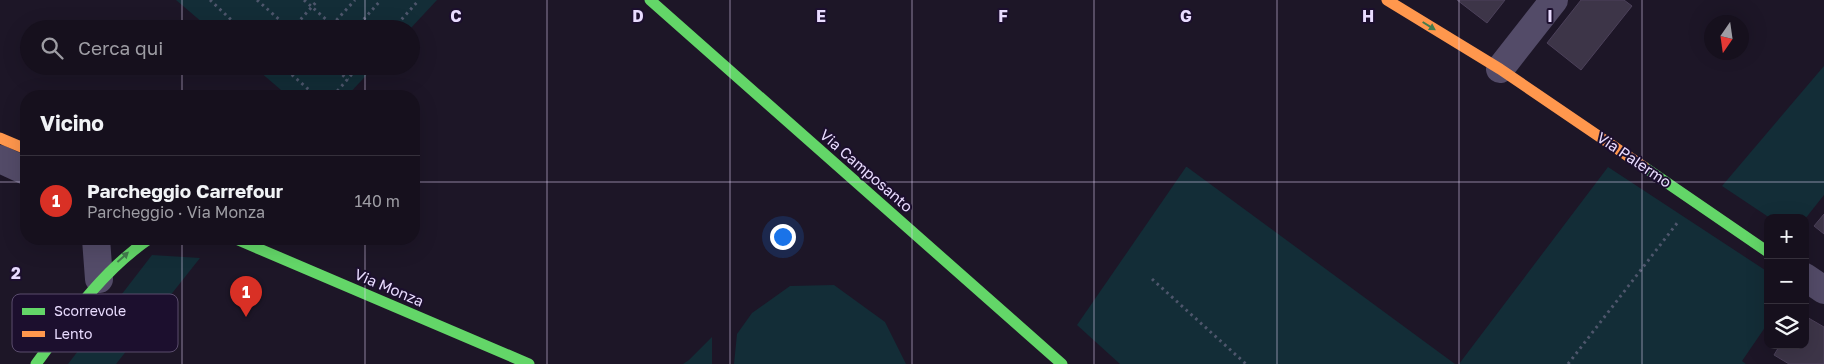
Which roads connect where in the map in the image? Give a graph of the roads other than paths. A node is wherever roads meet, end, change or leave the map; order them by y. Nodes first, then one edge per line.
1 (650, 0) edge
2 (1387, 0) edge
3 (1554, 0) edge
4 (1500, 69) junction
5 (0, 138) edge
6 (20, 146) edge
7 (0, 159) edge
8 (20, 168) edge
9 (96, 245) edge
10 (139, 245) edge
11 (250, 245) edge
12 (1764, 249) edge
13 (98, 279) junction
14 (1809, 280) edge
15 (1824, 290) edge
16 (87, 294) edge
17 (45, 352) edge
18 (36, 364) edge
19 (529, 364) edge
20 (1062, 364) edge

1 - 20 street, Via Camposanto
2 -> 4 street, Via Palermo
3 - 4 street
4 - 12 street, Via Palermo
5 - 6 street
7 - 8 street
9 - 13 street
13 -> 10 street
11 - 19 street, Via Monza
13 - 16 street
14 - 15 street
17 - 18 street

